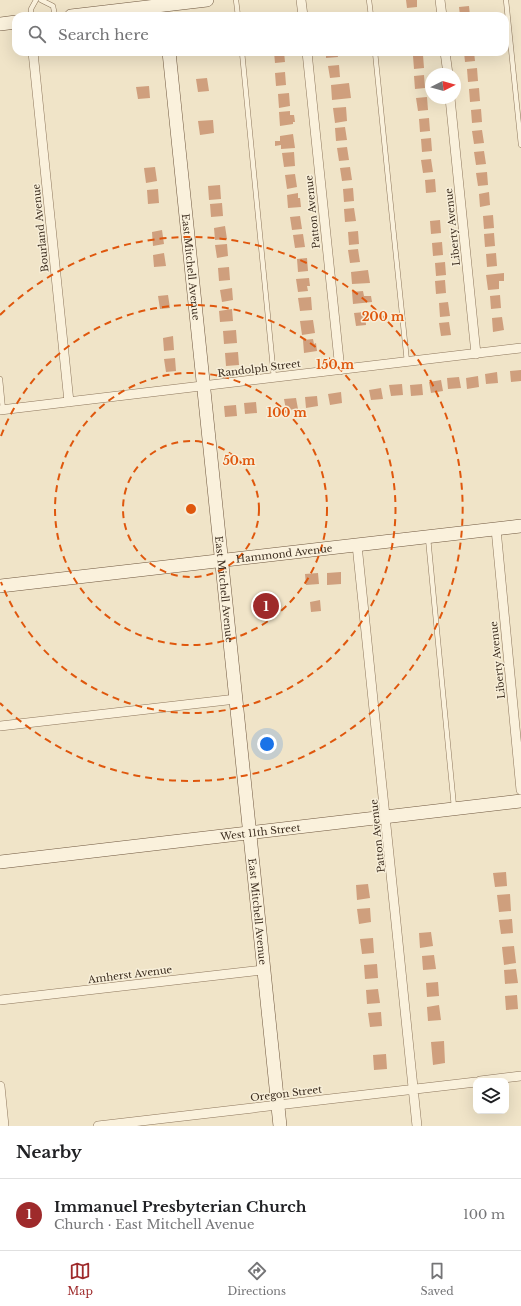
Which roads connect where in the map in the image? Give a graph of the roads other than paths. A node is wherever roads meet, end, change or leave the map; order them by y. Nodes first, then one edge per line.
1 (36, 0) edge
2 (41, 0) edge
3 (208, 0) edge
4 (236, 0) edge
5 (301, 0) edge
6 (369, 0) edge
7 (440, 0) edge
8 (506, 0) edge
9 (164, 7) edge
10 (31, 12) edge
11 (55, 12) edge
12 (112, 12) edge
13 (238, 12) edge
14 (302, 12) edge
15 (370, 12) edge
16 (442, 12) edge
17 (507, 12) edge
18 (12, 22) edge
19 (0, 24) edge
20 (509, 29) edge
21 (33, 56) edge
22 (169, 56) edge
23 (242, 56) edge
24 (307, 56) edge
25 (375, 56) edge
26 (446, 56) edge
27 (447, 68) edge
28 (451, 104) edge
29 (521, 145) edge
30 (521, 348) edge
31 (476, 354) junction
32 (407, 362) junction
33 (340, 370) junction
34 (274, 378) junction
35 (0, 379) edge
36 (204, 386) junction
37 (69, 402) junction
38 (2, 410) edge
39 (521, 526) edge
40 (496, 529) junction
41 (428, 536) junction
42 (357, 545) junction
43 (221, 560) junction
44 (0, 586) edge
45 (236, 699) junction
46 (0, 726) edge
47 (521, 790) edge
48 (521, 801) edge
49 (454, 809) junction
50 (386, 817) junction
51 (249, 833) junction
52 (0, 862) edge
53 (263, 970) junction
54 (0, 1000) edge
55 (521, 1076) edge
56 (505, 1078) edge
57 (473, 1082) edge
58 (0, 1086) edge
59 (413, 1089) junction
60 (277, 1105) junction
61 (4, 1126) edge
62 (98, 1126) edge
63 (280, 1126) edge
64 (417, 1126) edge

1 - 10 lane
2 - 11 lane
3 - 9 street
4 - 13 lane
5 - 14 street
6 - 15 lane
7 - 16 street
8 - 17 lane
9 - 12 street
18 - 19 street
20 - 29 lane
21 - 37 street, Bourland Avenue
22 - 36 street, East Mitchell Avenue
23 - 34 lane
24 - 33 street, Patton Avenue
25 - 32 lane
26 - 27 street
28 - 31 street, Liberty Avenue
30 - 31 street, Randolph Street
31 - 32 street, Randolph Street
32 - 33 street, Randolph Street
33 - 34 street, Randolph Street
34 - 36 street, Randolph Street
35 - 38 lane
36 - 37 street, Randolph Street
36 - 43 street, East Mitchell Avenue
37 - 38 street, Randolph Street
39 - 40 street, Hammond Avenue
40 - 41 street, Hammond Avenue
40 - 47 street, Liberty Avenue
41 - 42 street, Hammond Avenue
41 - 49 lane
42 - 43 street, Hammond Avenue
42 - 50 street, Patton Avenue
43 - 44 street, Hammond Avenue
43 - 45 street, East Mitchell Avenue
45 - 46 street
45 - 51 street, East Mitchell Avenue
48 - 49 street, West 11th Street
49 - 50 street, West 11th Street
50 - 51 street, West 11th Street
50 - 59 street, Patton Avenue
51 - 52 street, West 11th Street
51 - 53 street, East Mitchell Avenue
53 - 54 street, Amherst Avenue
53 - 60 street, East Mitchell Avenue
55 - 56 street
57 - 59 street, Oregon Street
58 - 61 street
59 - 60 street, Oregon Street
59 - 64 street, Patton Avenue
60 - 62 street, Oregon Street
60 - 63 street, East Mitchell Avenue

